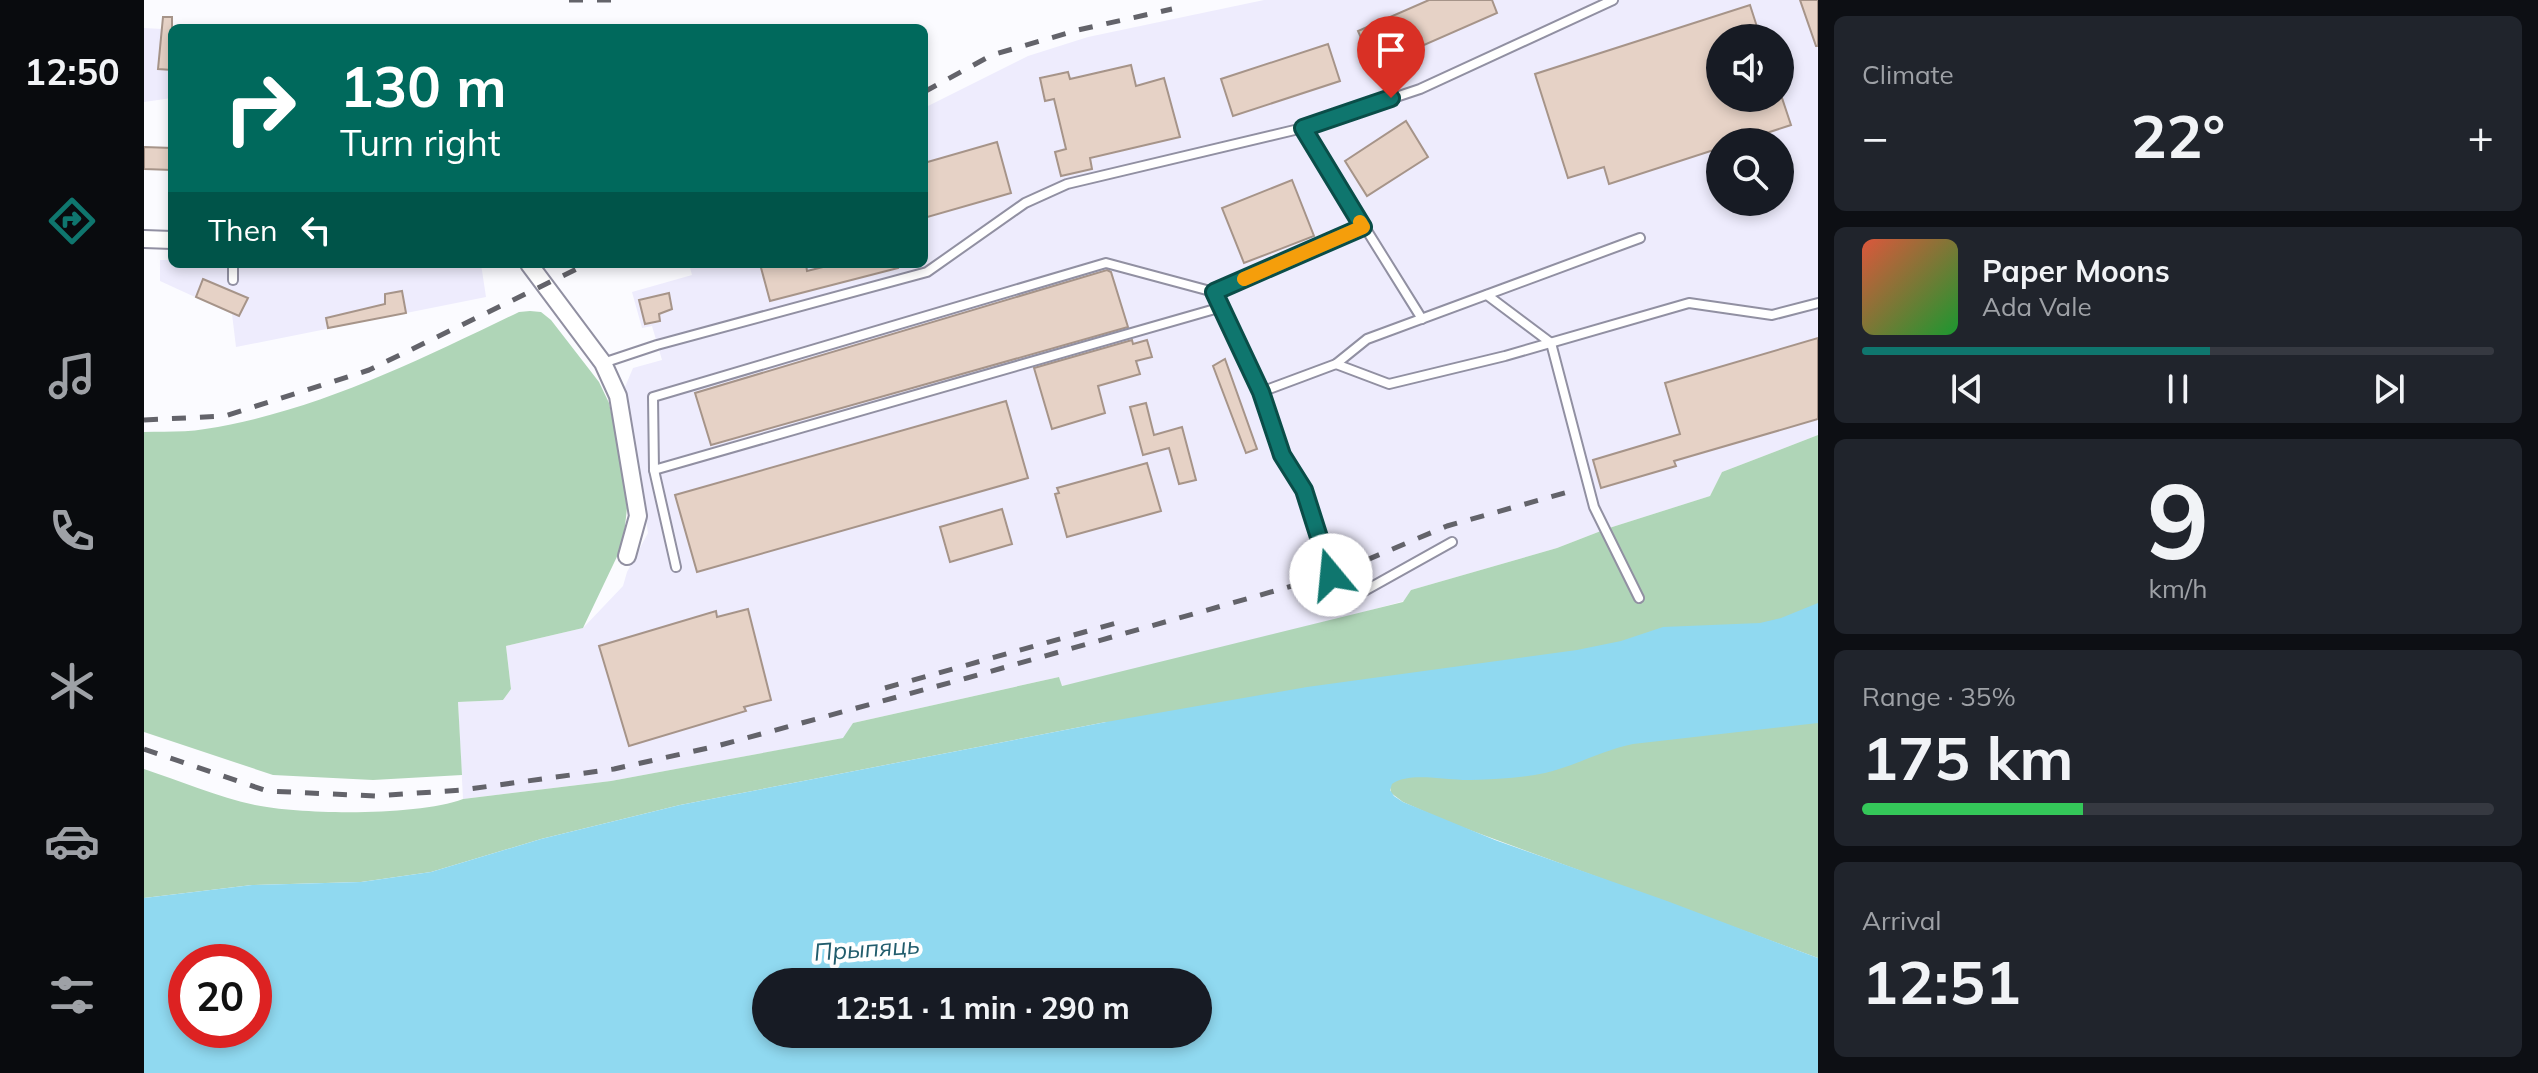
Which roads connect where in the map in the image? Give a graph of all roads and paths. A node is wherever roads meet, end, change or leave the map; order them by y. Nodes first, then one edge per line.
1 (1613, 0) edge
2 (1303, 128) junction
3 (1363, 227) junction
4 (1640, 238) dead end
5 (144, 239) edge
6 (168, 240) edge
7 (233, 268) edge
8 (532, 268) edge
9 (233, 280) dead end
10 (1214, 292) junction
11 (1487, 295) junction
12 (1818, 303) edge
13 (1222, 307) junction
14 (1422, 319) junction
15 (1551, 343) junction
16 (603, 363) junction
17 (1336, 364) junction
18 (1261, 392) junction
19 (654, 470) junction
20 (1452, 542) dead end
21 (627, 556) dead end
22 (676, 567) dead end
23 (1639, 598) dead end

1 - 2 lane
2 - 3 lane
2 - 16 lane
3 - 10 lane
3 - 14 lane
4 - 11 lane
5 - 6 street
7 - 9 lane
8 - 16 street
10 - 13 lane
10 - 19 lane
11 - 14 lane
11 - 15 lane
12 - 15 lane
13 - 18 lane
13 - 19 lane
14 - 17 lane
15 - 17 lane
15 - 23 lane
16 - 21 street
17 - 18 lane
18 - 20 lane
19 - 22 lane

